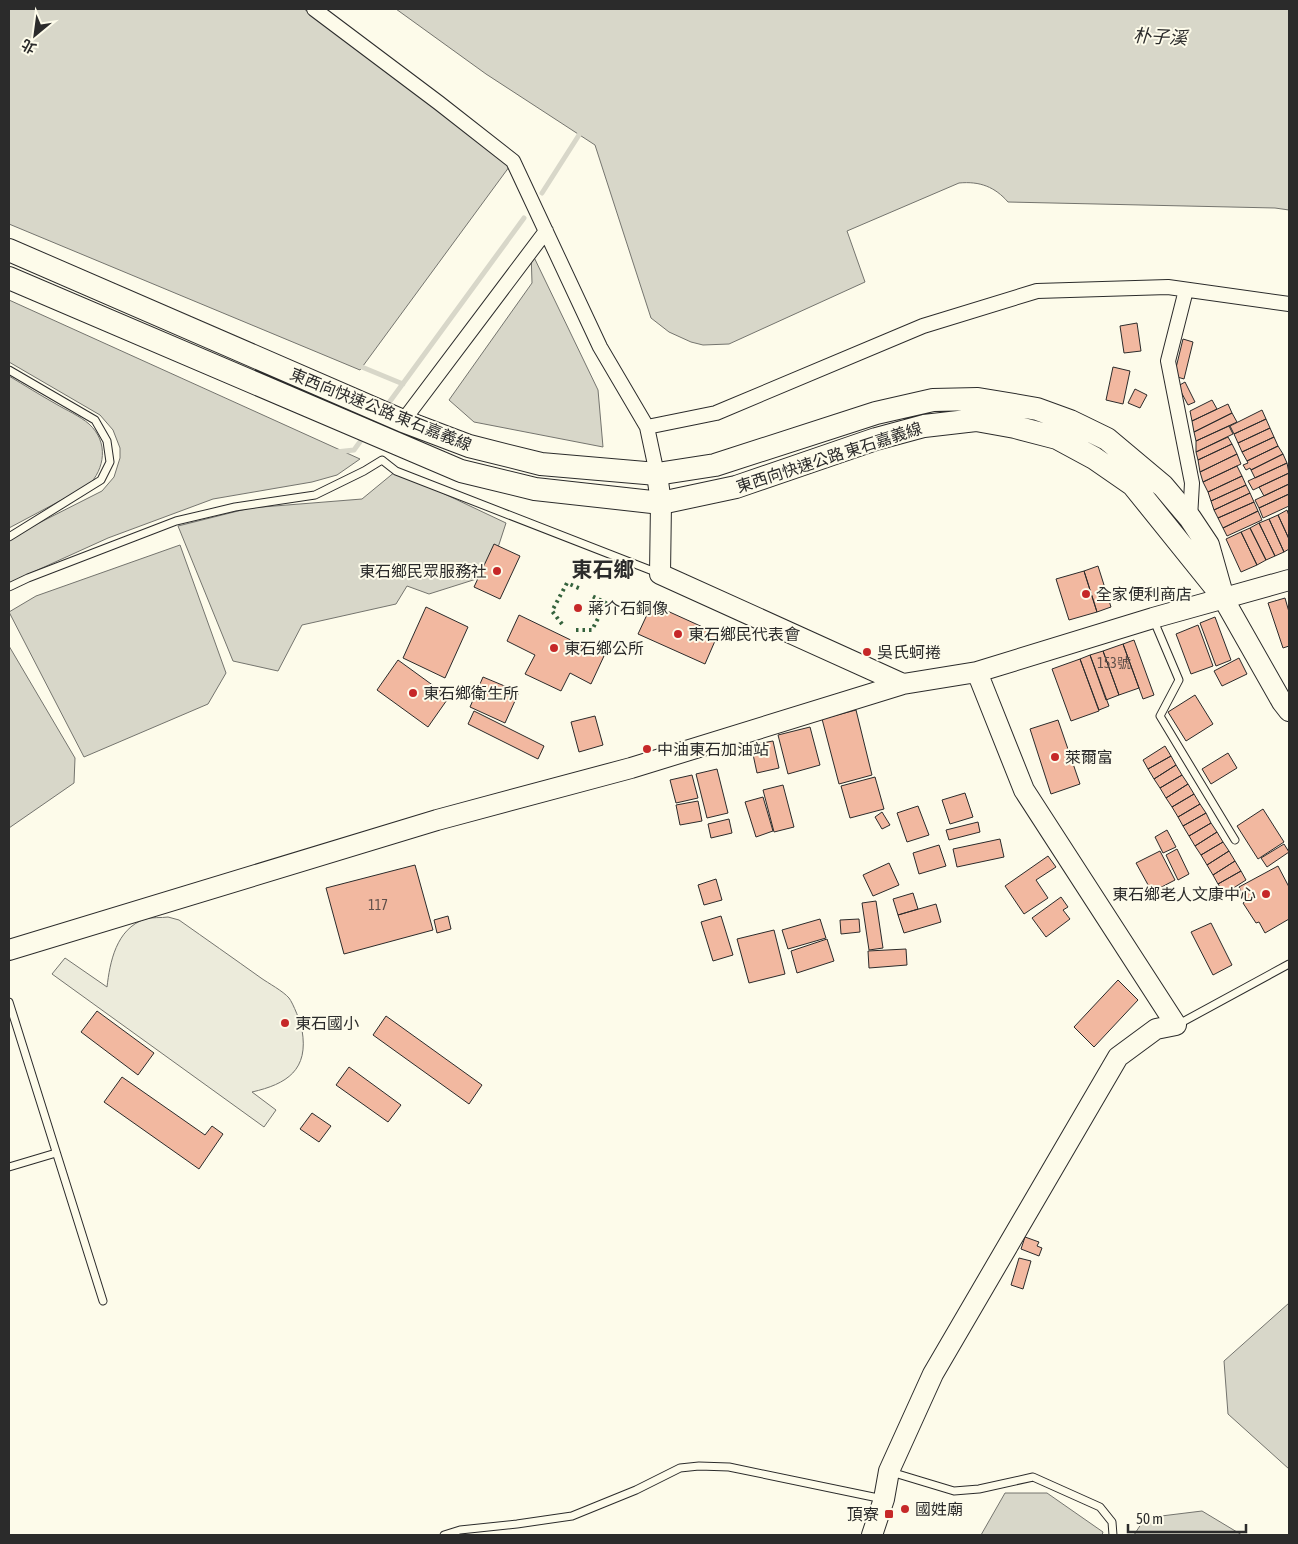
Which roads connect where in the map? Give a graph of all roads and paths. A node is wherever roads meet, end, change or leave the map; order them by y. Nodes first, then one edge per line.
1 (314, 9) edge
2 (546, 231) junction
3 (9, 250) edge
4 (9, 278) edge
5 (1186, 290) junction
6 (1289, 304) edge
7 (9, 370) edge
8 (403, 421) junction
9 (647, 428) junction
10 (657, 474) junction
11 (660, 503) junction
12 (1190, 518) junction
13 (1171, 532) junction
14 (9, 537) edge
15 (660, 574) junction
16 (1287, 579) edge
17 (9, 587) edge
18 (1223, 598) junction
19 (1152, 618) junction
20 (977, 672) junction
21 (903, 684) junction
22 (1289, 711) edge
23 (1235, 840) dead end
24 (9, 950) edge
25 (1289, 964) edge
26 (9, 1002) edge
27 (1176, 1025) junction
28 (56, 1152) junction
29 (9, 1167) edge
30 (103, 1301) dead end
31 (889, 1471) junction
32 (884, 1499) junction
33 (444, 1535) edge
34 (872, 1535) edge
35 (1113, 1535) edge

1 - 2 street
2 - 8 street
2 - 9 street
3 - 8 main road, 東西向快速公路 東石嘉義線
4 - 11 main road, 東西向快速公路 東石嘉義線
5 - 6 street
5 - 9 street
5 - 12 street
7 - 14 lane
8 - 10 main road, 東西向快速公路 東石嘉義線
9 - 10 street
10 - 11 main road
10 - 12 main road, 東西向快速公路 東石嘉義線
11 - 13 main road, 東西向快速公路 東石嘉義線
11 - 15 main road
12 - 13 street
12 - 18 main road, 東西向快速公路 東石嘉義線
13 - 18 main road, 東西向快速公路 東石嘉義線
15 - 17 lane
15 - 21 main road
16 - 18 main road
18 - 19 main road
18 - 22 main road
19 - 20 main road
19 - 23 lane
20 - 21 main road
20 - 27 main road
21 - 24 main road
25 - 27 lane
26 - 28 lane
27 - 31 main road
28 - 29 lane
28 - 30 lane
31 - 32 main road
31 - 35 lane
32 - 33 lane
32 - 34 main road

